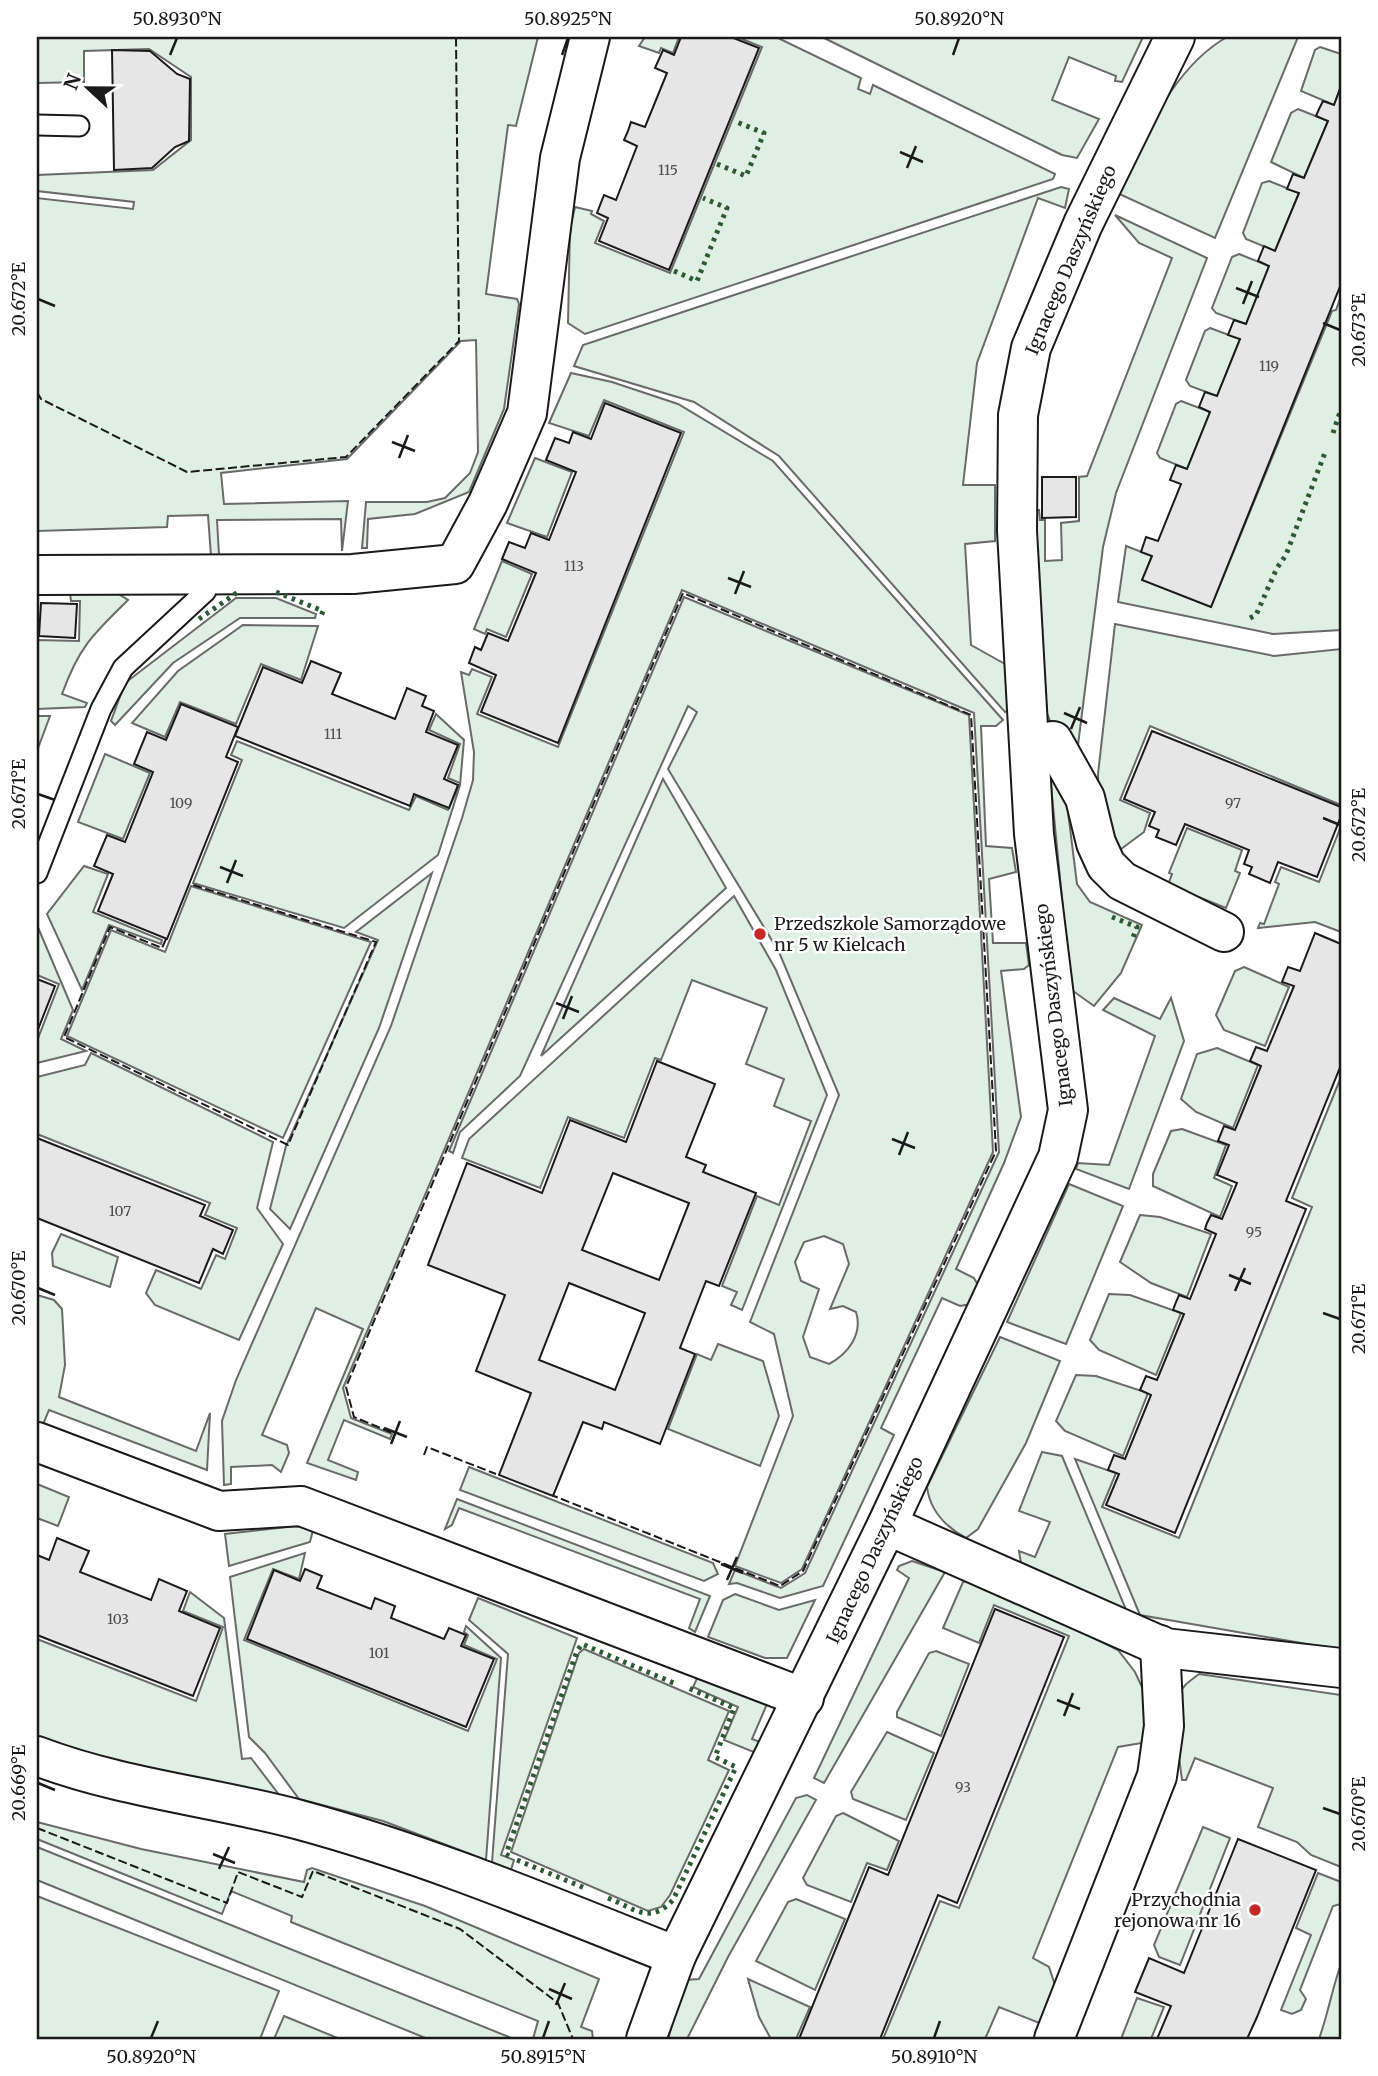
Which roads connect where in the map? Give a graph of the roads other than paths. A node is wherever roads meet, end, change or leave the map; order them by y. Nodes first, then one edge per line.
1 (590, 37) edge
2 (1175, 37) edge
3 (37, 125) edge
4 (79, 126) dead end
5 (208, 574) junction
6 (37, 575) edge
7 (1030, 745) junction
8 (37, 873) edge
9 (1224, 932) dead end
10 (37, 1442) edge
11 (887, 1525) junction
12 (1160, 1645) junction
13 (1341, 1668) edge
14 (804, 1698) junction
15 (37, 1756) edge
16 (676, 1956) junction
17 (646, 2039) edge
18 (1054, 2039) edge

1 - 5 street
2 - 7 street, Ignacego Daszyńskiego
3 - 4 lane
5 - 6 street
5 - 8 lane
7 - 9 street
7 - 11 street, Ignacego Daszyńskiego
10 - 14 street
11 - 12 street
11 - 14 street, Ignacego Daszyńskiego
12 - 13 street
12 - 18 street
14 - 16 street, Ignacego Daszyńskiego
15 - 16 street
16 - 17 street, Ignacego Daszyńskiego

